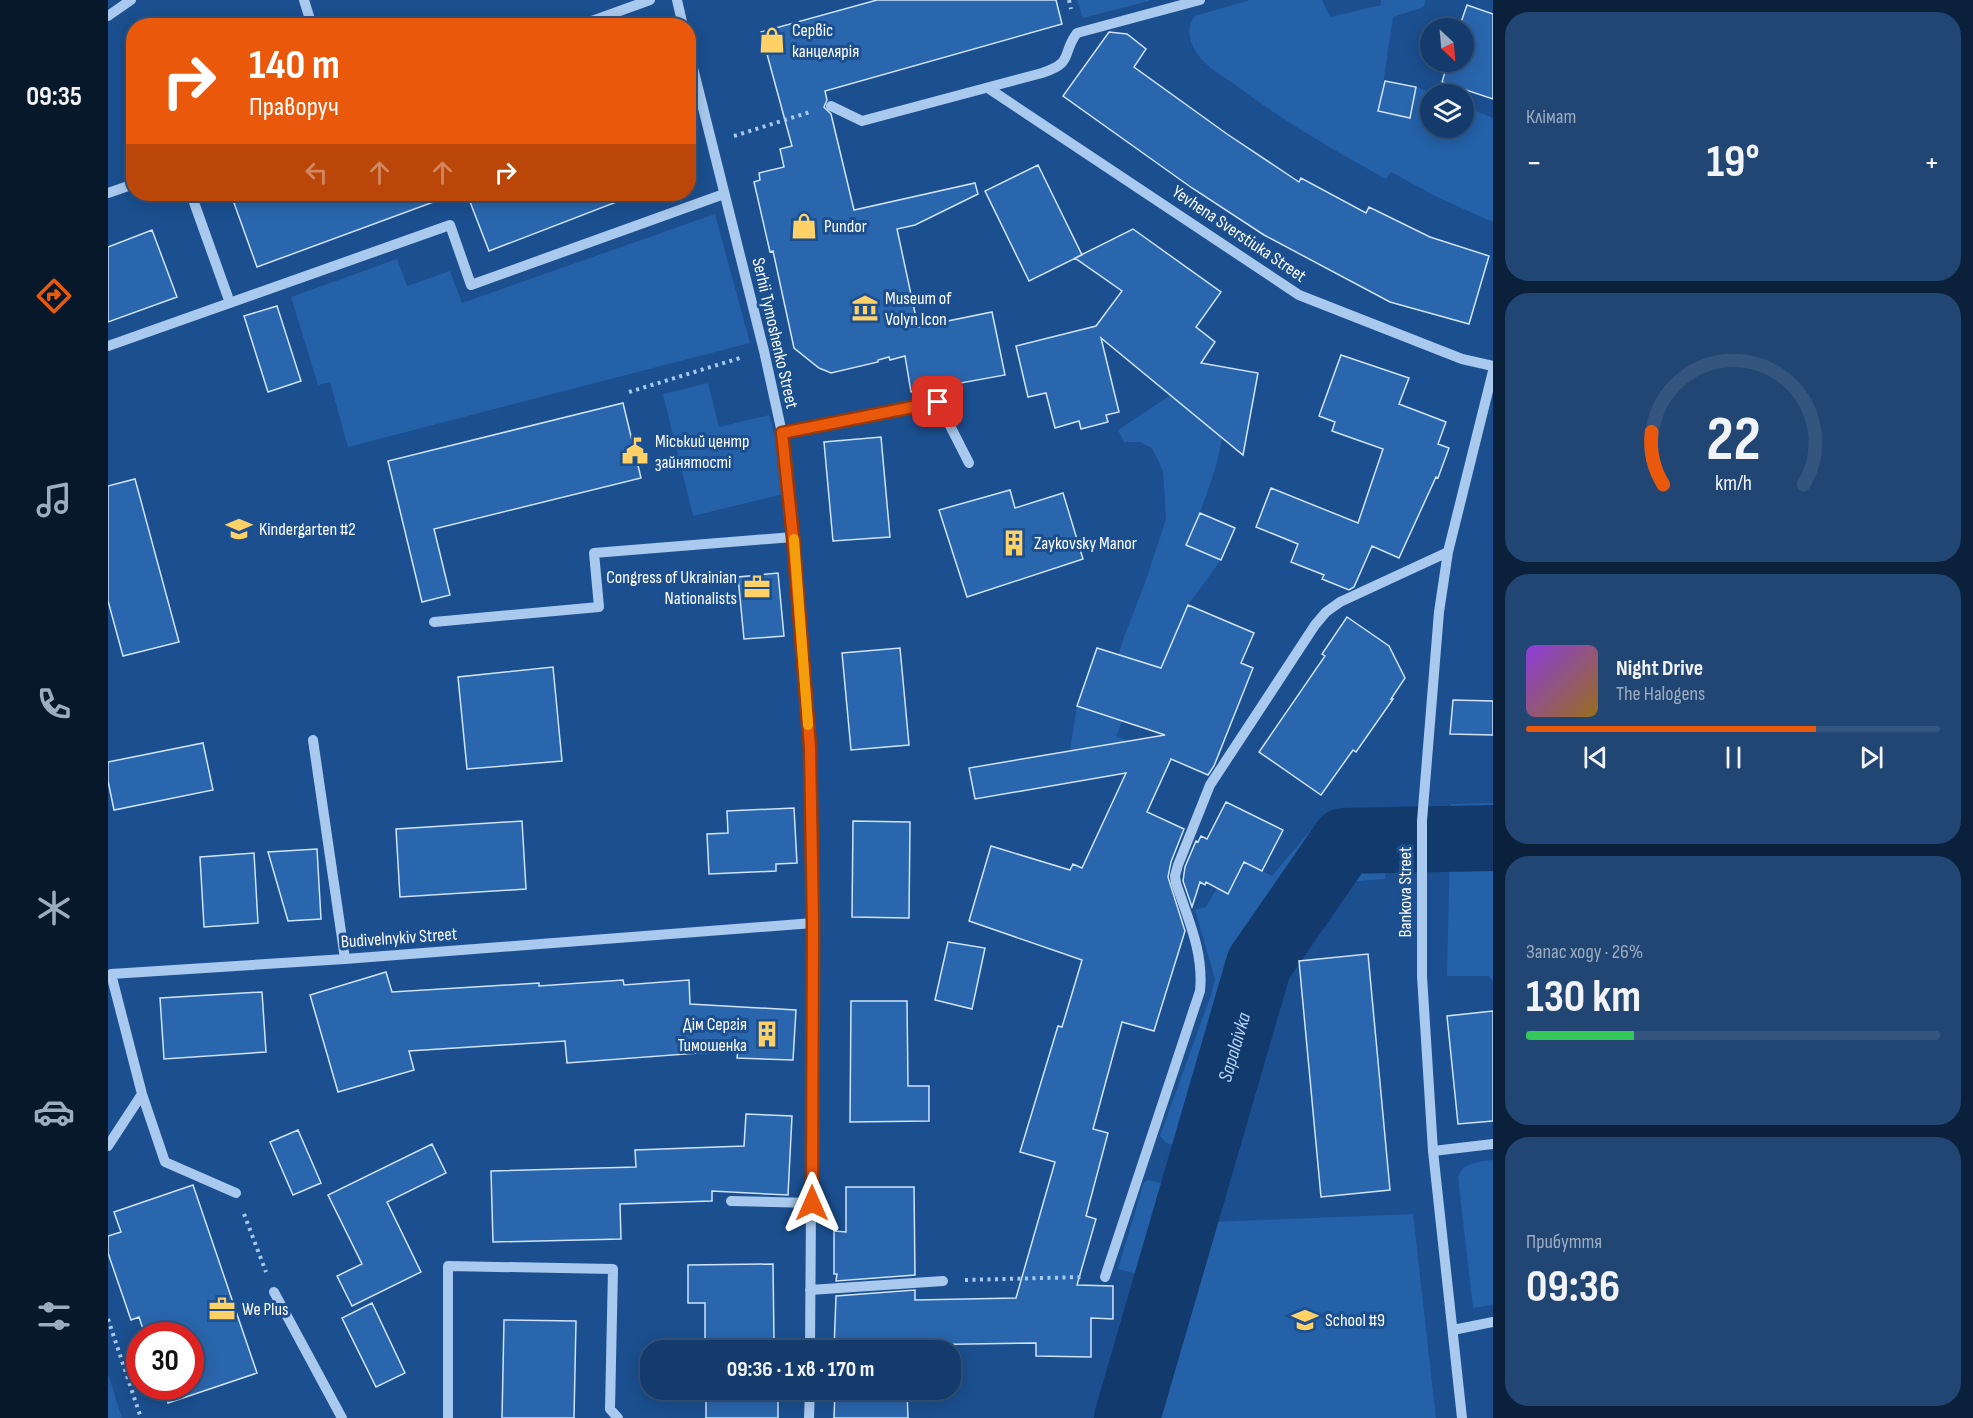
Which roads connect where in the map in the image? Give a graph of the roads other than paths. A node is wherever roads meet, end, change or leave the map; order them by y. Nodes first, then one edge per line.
1 (131, 0) edge
2 (304, 0) edge
3 (650, 0) edge
4 (676, 0) edge
5 (1200, 0) edge
6 (108, 16) edge
7 (310, 18) edge
8 (600, 18) edge
9 (681, 18) edge
10 (696, 80) edge
11 (988, 88) junction
12 (831, 106) dead end
13 (126, 187) edge
14 (108, 193) edge
15 (724, 194) junction
16 (194, 201) edge
17 (230, 303) junction
18 (108, 346) edge
19 (1493, 368) edge
20 (782, 433) junction
21 (969, 463) dead end
22 (793, 537) junction
23 (1448, 552) junction
24 (434, 621) dead end
25 (313, 740) dead end
26 (813, 923) junction
27 (345, 959) junction
28 (142, 1094) junction
29 (1493, 1144) edge
30 (108, 1146) edge
31 (1433, 1151) junction
32 (236, 1193) road end
33 (730, 1201) dead end
34 (812, 1203) junction
35 (1105, 1277) road end
36 (943, 1281) road end
37 (810, 1290) junction
38 (274, 1292) road end
39 (1493, 1322) edge
40 (1453, 1330) junction
41 (810, 1340) edge
42 (810, 1400) edge
43 (342, 1418) edge
44 (448, 1418) edge
45 (618, 1418) edge
46 (810, 1418) edge
47 (1462, 1418) edge

1 - 6 street
2 - 7 street
3 - 8 street
4 - 9 street
5 - 11 street
10 - 15 street, Serhii Tymoshenko Street
11 - 12 street
11 - 19 street, Yevhena Sverstiuka Street
13 - 14 street
15 - 17 street
15 - 20 street, Serhii Tymoshenko Street
16 - 17 street
17 - 18 street
19 - 23 street, Bankova Street
20 - 21 street
20 - 22 street, Serhii Tymoshenko Street
22 - 24 street
22 - 26 street, Serhii Tymoshenko Street
23 - 31 street, Bankova Street
23 - 35 street
25 - 27 street
26 - 27 street, Budivelnykiv Street
26 - 34 street, Serhii Tymoshenko Street
27 - 28 street, Budivelnykiv Street
28 - 30 street
28 - 32 street
29 - 31 street
31 - 40 street, Bankova Street
33 - 34 street
34 - 37 street, Serhii Tymoshenko Street
36 - 37 street
37 - 41 street, Serhii Tymoshenko Street
38 - 43 street
39 - 40 street
40 - 47 street, Bankova Street
42 - 46 street
44 - 45 street

